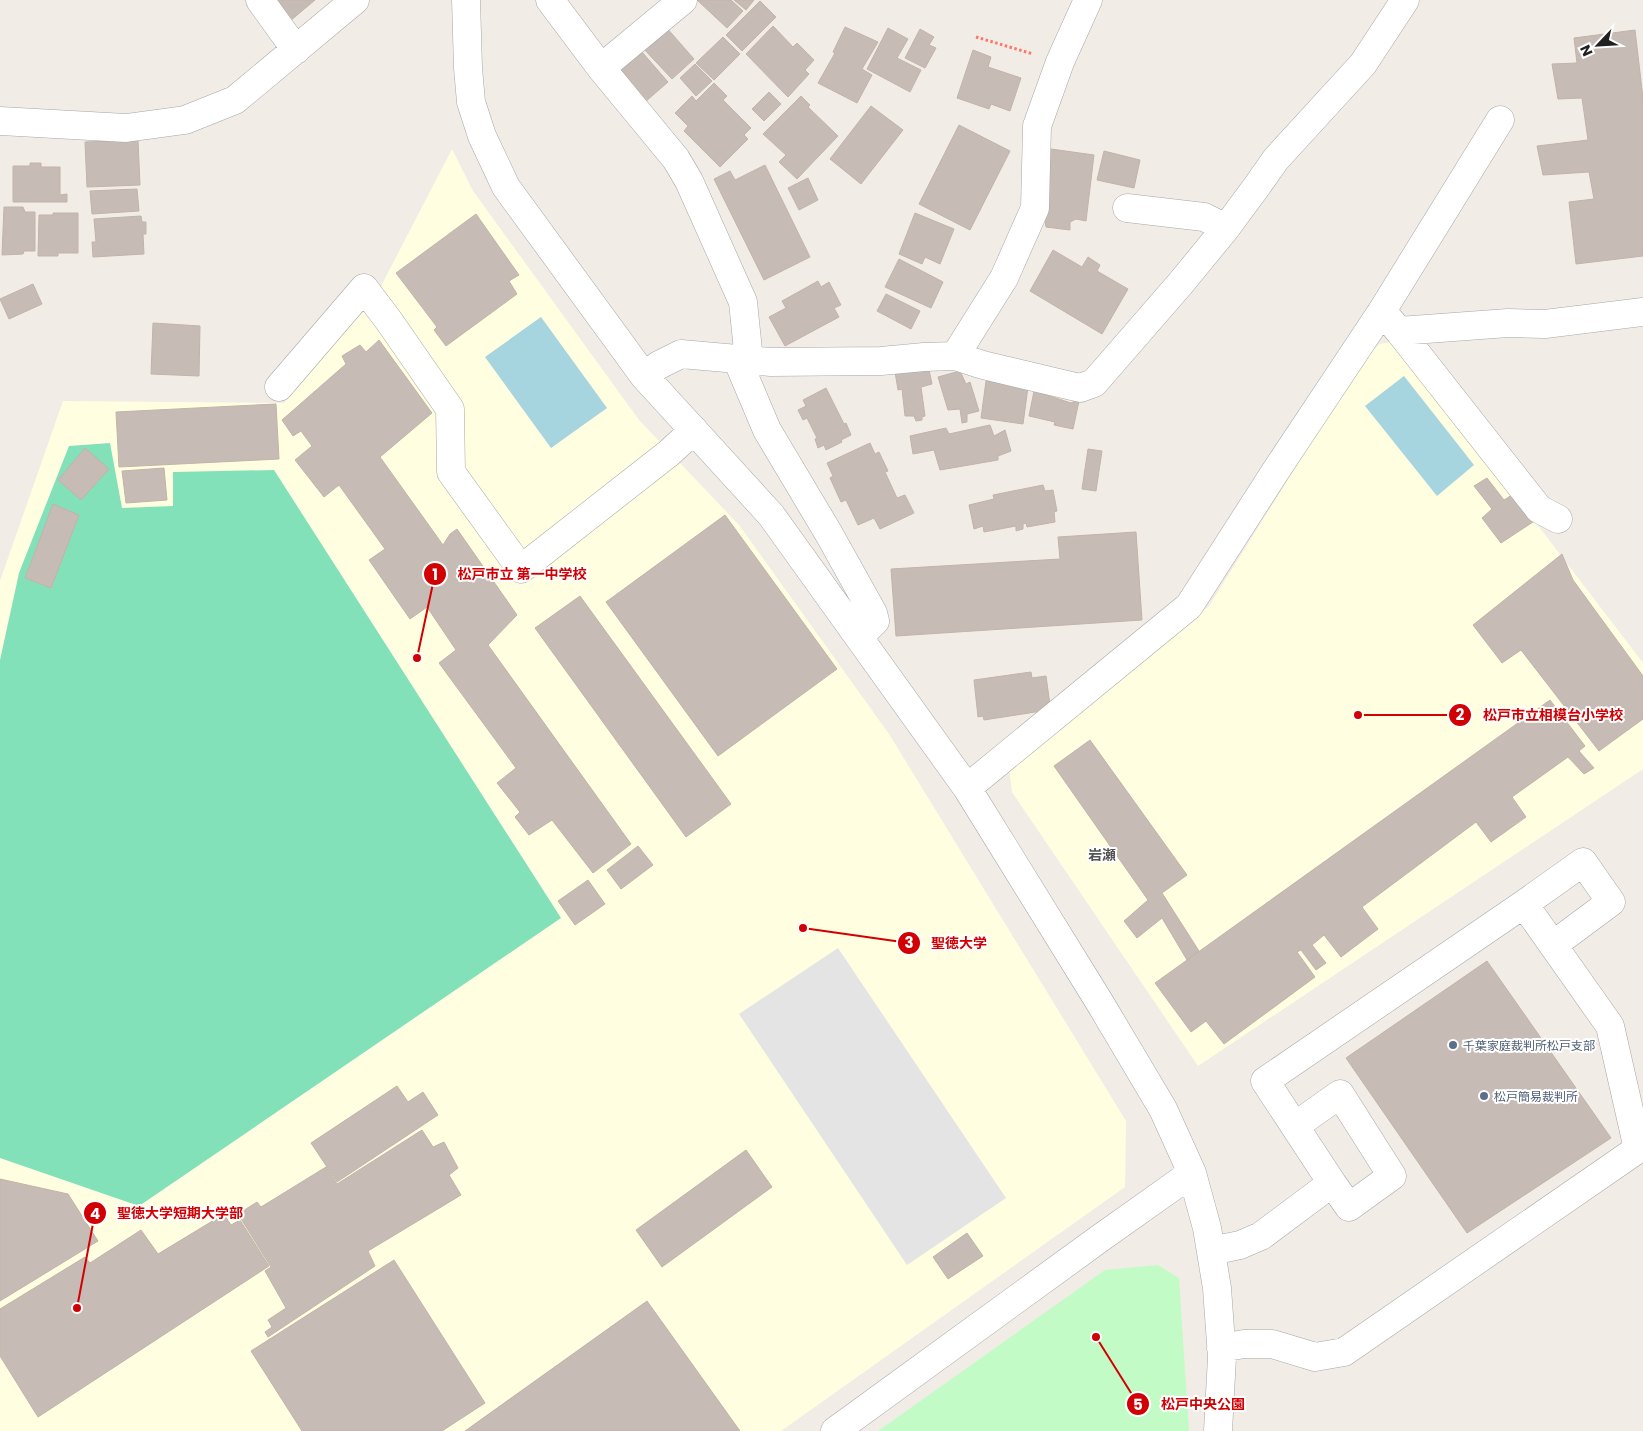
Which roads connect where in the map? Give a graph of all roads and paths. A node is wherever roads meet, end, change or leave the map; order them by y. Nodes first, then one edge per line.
1 (260, 0) edge
2 (355, 0) edge
3 (466, 0) edge
4 (550, 0) edge
5 (683, 0) edge
6 (1088, 0) edge
7 (1404, 0) edge
8 (976, 37) dead end
9 (296, 50) junction
10 (1060, 62) junction
11 (601, 68) junction
12 (1500, 120) dead end
13 (0, 121) edge
14 (1127, 208) dead end
15 (1226, 228) junction
16 (1643, 312) edge
17 (1390, 321) junction
18 (955, 356) junction
19 (743, 360) junction
20 (644, 376) junction
21 (279, 387) dead end
22 (694, 430) junction
23 (1558, 519) dead end
24 (859, 637) junction
25 (967, 788) junction
26 (1524, 904) junction
27 (1553, 945) junction
28 (1295, 1126) junction
29 (1192, 1173) junction
30 (1332, 1183) junction
31 (1211, 1251) junction
32 (1221, 1348) junction
33 (835, 1431) edge
34 (1218, 1431) edge

1 - 9 street
2 - 9 street
3 - 20 street
4 - 11 street
5 - 11 street
6 - 10 street
7 - 15 street
8 - 10 path
9 - 13 street
10 - 18 street
11 - 19 street
12 - 17 street
14 - 15 street
15 - 18 street
16 - 17 street
17 - 23 street
17 - 25 street
18 - 19 street
19 - 20 street
19 - 24 street
20 - 22 street
21 - 22 street
22 - 24 street
24 - 25 street
25 - 29 street
26 - 27 street
26 - 27 street
26 - 28 street
27 - 32 street
28 - 30 street
28 - 30 street
29 - 31 street
29 - 33 street
30 - 31 street
31 - 32 street
32 - 34 street

